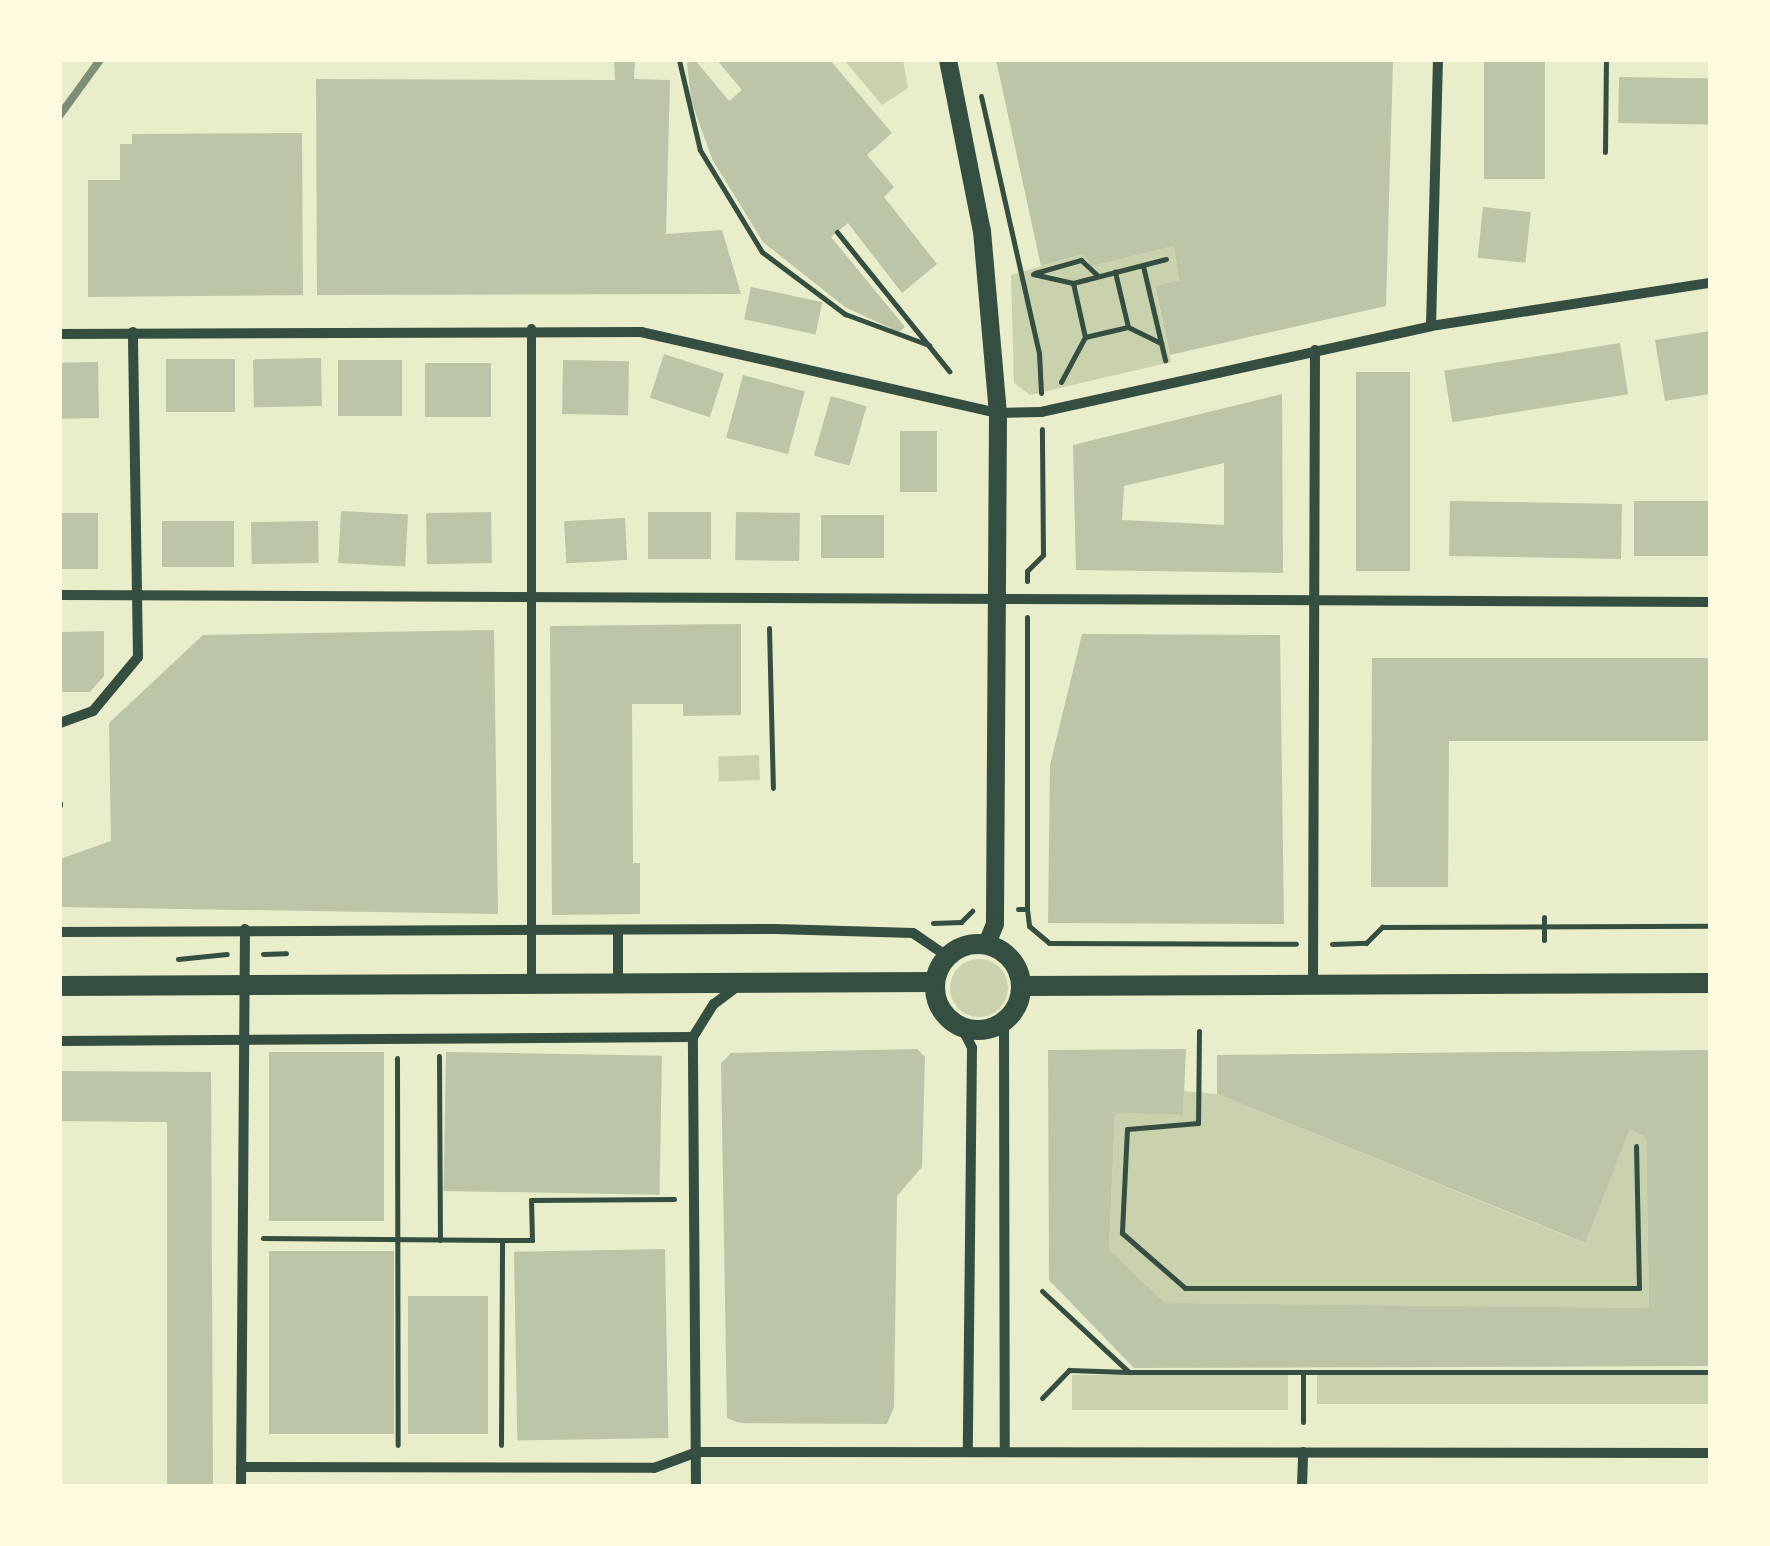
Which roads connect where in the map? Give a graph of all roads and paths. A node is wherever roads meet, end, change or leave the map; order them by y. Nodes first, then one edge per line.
1 (679, 60) edge
2 (948, 60) edge
3 (1438, 60) edge
4 (1606, 60) edge
5 (978, 78) dead end
6 (1605, 152) dead end
7 (837, 232) dead end
8 (1166, 259) dead end
9 (1143, 265) junction
10 (1115, 272) junction
11 (1099, 277) junction
12 (1073, 283) junction
13 (1710, 283) edge
14 (1432, 326) junction
15 (1128, 327) junction
16 (531, 328) junction
17 (133, 332) junction
18 (60, 334) edge
19 (1085, 337) junction
20 (1161, 343) junction
21 (929, 346) junction
22 (1314, 350) junction
23 (1165, 360) dead end
24 (950, 371) dead end
25 (1061, 382) dead end
26 (1042, 412) junction
27 (998, 413) junction
28 (133, 593) junction
29 (60, 594) edge
30 (531, 598) junction
31 (1315, 600) junction
32 (1710, 602) edge
33 (997, 603) junction
34 (1027, 604) junction
35 (768, 628) dead end
36 (66, 723) edge
37 (773, 788) dead end
38 (1027, 909) dead end
39 (1544, 917) dead end
40 (245, 929) junction
41 (531, 930) junction
42 (618, 930) junction
43 (60, 932) edge
44 (1544, 940) dead end
45 (987, 944) junction
46 (948, 956) junction
47 (935, 982) junction
48 (1710, 983) edge
49 (531, 984) junction
50 (1313, 984) junction
51 (618, 985) junction
52 (739, 985) junction
53 (60, 986) edge
54 (245, 986) junction
55 (1022, 986) junction
56 (1004, 1023) junction
57 (962, 1028) junction
58 (1199, 1031) dead end
59 (693, 1037) junction
60 (60, 1041) edge
61 (242, 1041) junction
62 (397, 1048) dead end
63 (439, 1048) dead end
64 (1636, 1146) dead end
65 (675, 1200) dead end
66 (260, 1238) dead end
67 (398, 1239) junction
68 (440, 1240) junction
69 (502, 1240) junction
70 (1042, 1291) dead end
71 (1130, 1372) junction
72 (1303, 1372) junction
73 (1710, 1372) edge
74 (1042, 1398) dead end
75 (1303, 1422) dead end
76 (398, 1445) dead end
77 (501, 1445) dead end
78 (1005, 1450) junction
79 (968, 1451) junction
80 (697, 1452) junction
81 (1303, 1452) junction
82 (1710, 1453) edge
83 (241, 1467) junction
84 (241, 1486) edge
85 (696, 1486) edge
86 (1302, 1486) edge

1 - 21 path
2 - 27 street
3 - 14 street
4 - 6 path
5 - 26 path
7 - 21 path
8 - 9 path
9 - 10 path
9 - 20 path
10 - 11 path
10 - 15 path
11 - 12 path
11 - 12 path
12 - 19 path
13 - 14 street
14 - 22 street
15 - 19 path
15 - 20 path
16 - 17 street
16 - 27 street
16 - 30 street
17 - 18 street
17 - 28 street
19 - 25 path
20 - 23 path
21 - 24 path
22 - 26 street
22 - 31 street
26 - 27 street
26 - 34 path
27 - 33 street
28 - 29 street
28 - 30 street
28 - 36 street
30 - 33 street
30 - 41 street
31 - 32 street
31 - 34 street
31 - 50 street
33 - 34 street
33 - 45 street
34 - 38 path
35 - 37 path
39 - 44 path
40 - 41 street
40 - 43 street
40 - 54 street
41 - 42 street
41 - 49 street
42 - 46 street
42 - 51 street
45 - 46 main road
45 - 55 main road
46 - 47 main road
47 - 52 main road
47 - 57 main road
48 - 50 main road
49 - 51 main road
49 - 54 main road
50 - 55 main road
51 - 52 main road
52 - 59 street
53 - 54 main road
54 - 61 street
55 - 56 main road
56 - 57 main road
56 - 78 street
57 - 79 street
58 - 64 path
59 - 61 street
59 - 80 street
60 - 61 street
61 - 83 street
62 - 67 path
63 - 68 path
65 - 69 path
66 - 67 path
67 - 68 path
67 - 76 path
68 - 69 path
69 - 77 path
70 - 71 path
71 - 72 path
71 - 74 path
72 - 73 path
72 - 75 path
78 - 79 street
78 - 81 street
79 - 80 street
80 - 83 street
80 - 85 street
81 - 82 street
81 - 86 street
83 - 84 street

